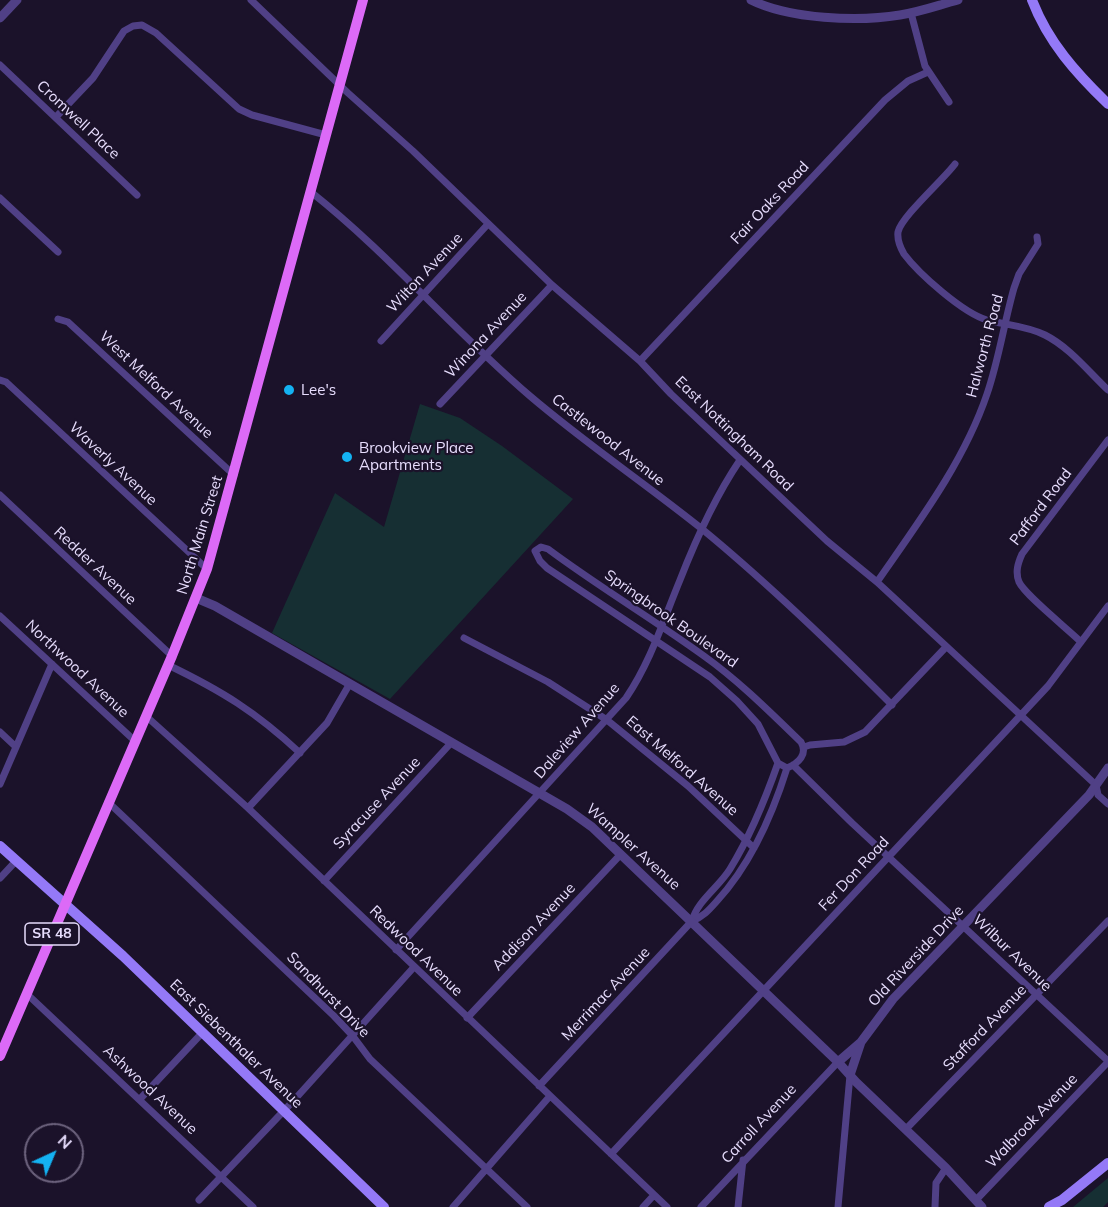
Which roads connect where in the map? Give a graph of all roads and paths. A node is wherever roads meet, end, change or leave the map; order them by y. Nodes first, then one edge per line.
1 (17, 0) edge
2 (251, 0) edge
3 (363, 0) edge
4 (751, 0) edge
5 (958, 0) edge
6 (1032, 0) edge
7 (910, 13) junction
8 (0, 18) edge
9 (0, 65) edge
10 (928, 72) junction
11 (339, 83) junction
12 (949, 102) dead end
13 (1108, 104) edge
14 (56, 117) junction
15 (326, 135) junction
16 (955, 164) dead end
17 (311, 192) junction
18 (138, 195) dead end
19 (0, 198) edge
20 (488, 224) junction
21 (1037, 237) dead end
22 (58, 252) dead end
23 (552, 285) junction
24 (423, 294) junction
25 (58, 319) dead end
26 (1005, 324) junction
27 (381, 341) dead end
28 (485, 356) junction
29 (640, 361) junction
30 (0, 380) edge
31 (1108, 390) edge
32 (440, 404) dead end
33 (1108, 440) edge
34 (740, 460) junction
35 (234, 475) junction
36 (0, 495) edge
37 (702, 529) junction
38 (207, 569) junction
39 (877, 582) junction
40 (196, 598) junction
41 (1108, 606) edge
42 (0, 616) edge
43 (662, 627) junction
44 (464, 638) dead end
45 (657, 641) junction
46 (1082, 642) junction
47 (946, 647) junction
48 (170, 660) junction
49 (52, 664) junction
50 (349, 685) junction
51 (892, 705) junction
52 (1020, 715) junction
53 (146, 716) junction
54 (607, 720) junction
55 (0, 732) edge
56 (135, 741) junction
57 (451, 742) junction
58 (16, 747) junction
59 (804, 747) junction
60 (300, 753) junction
61 (778, 763) junction
62 (790, 767) junction
63 (1108, 768) edge
64 (0, 784) edge
65 (1095, 785) junction
66 (540, 794) junction
67 (108, 802) junction
68 (1108, 804) edge
69 (248, 808) junction
70 (746, 842) junction
71 (0, 846) edge
72 (754, 848) junction
73 (621, 854) junction
74 (889, 856) junction
75 (16, 861) junction
76 (0, 878) edge
77 (324, 881) junction
78 (65, 904) junction
79 (692, 921) junction
80 (1108, 921) edge
81 (964, 926) junction
82 (396, 950) junction
83 (414, 967) junction
84 (764, 991) junction
85 (27, 994) junction
86 (1036, 994) junction
87 (467, 1018) junction
88 (203, 1032) junction
89 (352, 1035) junction
90 (861, 1042) junction
91 (0, 1056) edge
92 (1108, 1061) edge
93 (838, 1062) junction
94 (850, 1075) junction
95 (539, 1086) junction
96 (550, 1096) junction
97 (140, 1100) junction
98 (284, 1112) junction
99 (906, 1129) junction
100 (611, 1155) junction
101 (743, 1160) junction
102 (1108, 1163) edge
103 (946, 1168) junction
104 (486, 1169) junction
105 (222, 1177) junction
106 (654, 1195) junction
107 (200, 1200) dead end
108 (979, 1203) edge
109 (253, 1207) edge
110 (384, 1207) edge
111 (453, 1207) edge
112 (527, 1207) edge
113 (643, 1207) edge
114 (667, 1207) edge
115 (701, 1207) edge
116 (738, 1207) edge
117 (838, 1207) edge
118 (935, 1207) edge
119 (1049, 1207) edge

1 - 8 street
2 - 11 street, East Nottingham Road
3 - 11 main road, North Main Street / SR 48
4 - 7 street
5 - 7 street
6 - 13 main road
7 - 10 street
9 - 14 street, Cromwell Place
10 - 12 street
10 - 29 street, Fair Oaks Road
11 - 15 main road, North Main Street / SR 48
11 - 20 street, East Nottingham Road
14 - 15 street
14 - 18 street, Cromwell Place
15 - 17 main road, North Main Street / SR 48
16 - 26 street
17 - 24 street, Castlewood Avenue
17 - 35 main road, North Main Street / SR 48
19 - 22 street
20 - 23 street, East Nottingham Road
20 - 24 street, Wilton Avenue
21 - 26 street, Halworth Road
23 - 28 street, Winona Avenue
23 - 29 street, East Nottingham Road
24 - 27 street, Wilton Avenue
24 - 28 street, Castlewood Avenue
25 - 35 street, West Melford Avenue
26 - 31 street
26 - 39 street, Halworth Road
28 - 32 street, Winona Avenue
28 - 37 street, Castlewood Avenue
29 - 34 street, East Nottingham Road
30 - 38 street, Waverly Avenue
33 - 46 street, Pafford Road
34 - 37 street, Daleview Avenue
34 - 39 street, East Nottingham Road
35 - 38 main road, North Main Street / SR 48
36 - 48 street, Redder Avenue
37 - 43 street, Daleview Avenue
37 - 51 street, Castlewood Avenue
38 - 40 main road, North Main Street / SR 48
39 - 47 street, East Nottingham Road
40 - 48 main road, North Main Street / SR 48
40 - 50 street, Wampler Avenue
41 - 46 street, Fer Don Road
42 - 49 street, Northwood Avenue
43 - 45 street, Daleview Avenue
43 - 45 street, Springbrook Boulevard
43 - 59 street, Springbrook Boulevard
44 - 54 street, East Melford Avenue
45 - 54 street, Daleview Avenue
45 - 61 street, Springbrook Boulevard
46 - 52 street, Fer Don Road
47 - 51 street
47 - 52 street, East Nottingham Road
48 - 53 main road, North Main Street / SR 48
48 - 60 street, Redder Avenue
49 - 56 street, Northwood Avenue
49 - 58 street
50 - 57 street, Wampler Avenue
50 - 60 street
51 - 59 street
52 - 65 street, East Nottingham Road
52 - 74 street, Fer Don Road
53 - 56 main road, North Main Street / SR 48
53 - 69 street, Redwood Avenue
54 - 66 street, Daleview Avenue
54 - 70 street, East Melford Avenue
55 - 58 street
56 - 67 main road, North Main Street / SR 48
57 - 66 street, Wampler Avenue
57 - 77 street, Syracuse Avenue
58 - 64 street
59 - 62 street
60 - 69 street
61 - 62 street
61 - 70 street, Merrimac Avenue
62 - 72 street, Merrimac Avenue
62 - 74 street, Wilbur Avenue
63 - 65 street, Old Riverside Drive
65 - 68 street, East Nottingham Road
65 - 81 street, Old Riverside Drive
66 - 73 street, Wampler Avenue
66 - 82 street, Daleview Avenue
67 - 78 main road, North Main Street / SR 48
67 - 89 street, Sandhurst Drive
69 - 77 street, Redwood Avenue
70 - 72 street, East Melford Avenue
70 - 79 street, Merrimac Avenue
71 - 75 main road, East Siebenthaler Avenue
72 - 79 street, Merrimac Avenue
73 - 79 street, Wampler Avenue
73 - 87 street, Addison Avenue
74 - 81 street, Wilbur Avenue
74 - 84 street, Fer Don Road
75 - 76 street
75 - 78 main road, East Siebenthaler Avenue
77 - 82 street, Redwood Avenue
78 - 85 main road, North Main Street / SR 48
78 - 88 main road, East Siebenthaler Avenue
79 - 84 street, Wampler Avenue
79 - 95 street, Merrimac Avenue
80 - 86 street, Stafford Avenue
81 - 86 street, Wilbur Avenue
81 - 90 street, Old Riverside Drive
82 - 83 street, Redwood Avenue
83 - 87 street, Redwood Avenue
83 - 89 street
84 - 93 street, Wampler Avenue
84 - 100 street, Fer Don Road
85 - 91 main road, North Main Street / SR 48
85 - 97 street, Ashwood Avenue
86 - 92 street, Wilbur Avenue
86 - 99 street, Stafford Avenue
87 - 95 street, Redwood Avenue
88 - 97 street
88 - 98 main road, East Siebenthaler Avenue
89 - 98 street
89 - 104 street, Sandhurst Drive
90 - 93 street
90 - 94 street, Old Riverside Drive
92 - 108 street, Walbrook Avenue
93 - 94 street, Wampler Avenue
93 - 101 street, Carroll Avenue
94 - 99 street, Wampler Avenue
94 - 117 street, Old Riverside Drive
95 - 96 street, Redwood Avenue
96 - 100 street, Redwood Avenue
96 - 104 street
97 - 105 street, Ashwood Avenue
98 - 105 street
98 - 110 main road, East Siebenthaler Avenue
99 - 103 street, Wampler Avenue
100 - 106 street, Redwood Avenue
101 - 115 street, Carroll Avenue
101 - 116 street
102 - 119 main road
103 - 108 street, Wampler Avenue
103 - 118 street
104 - 111 street
104 - 112 street, Sandhurst Drive
105 - 107 street
105 - 109 street, Ashwood Avenue
106 - 113 street
106 - 114 street, Redwood Avenue

